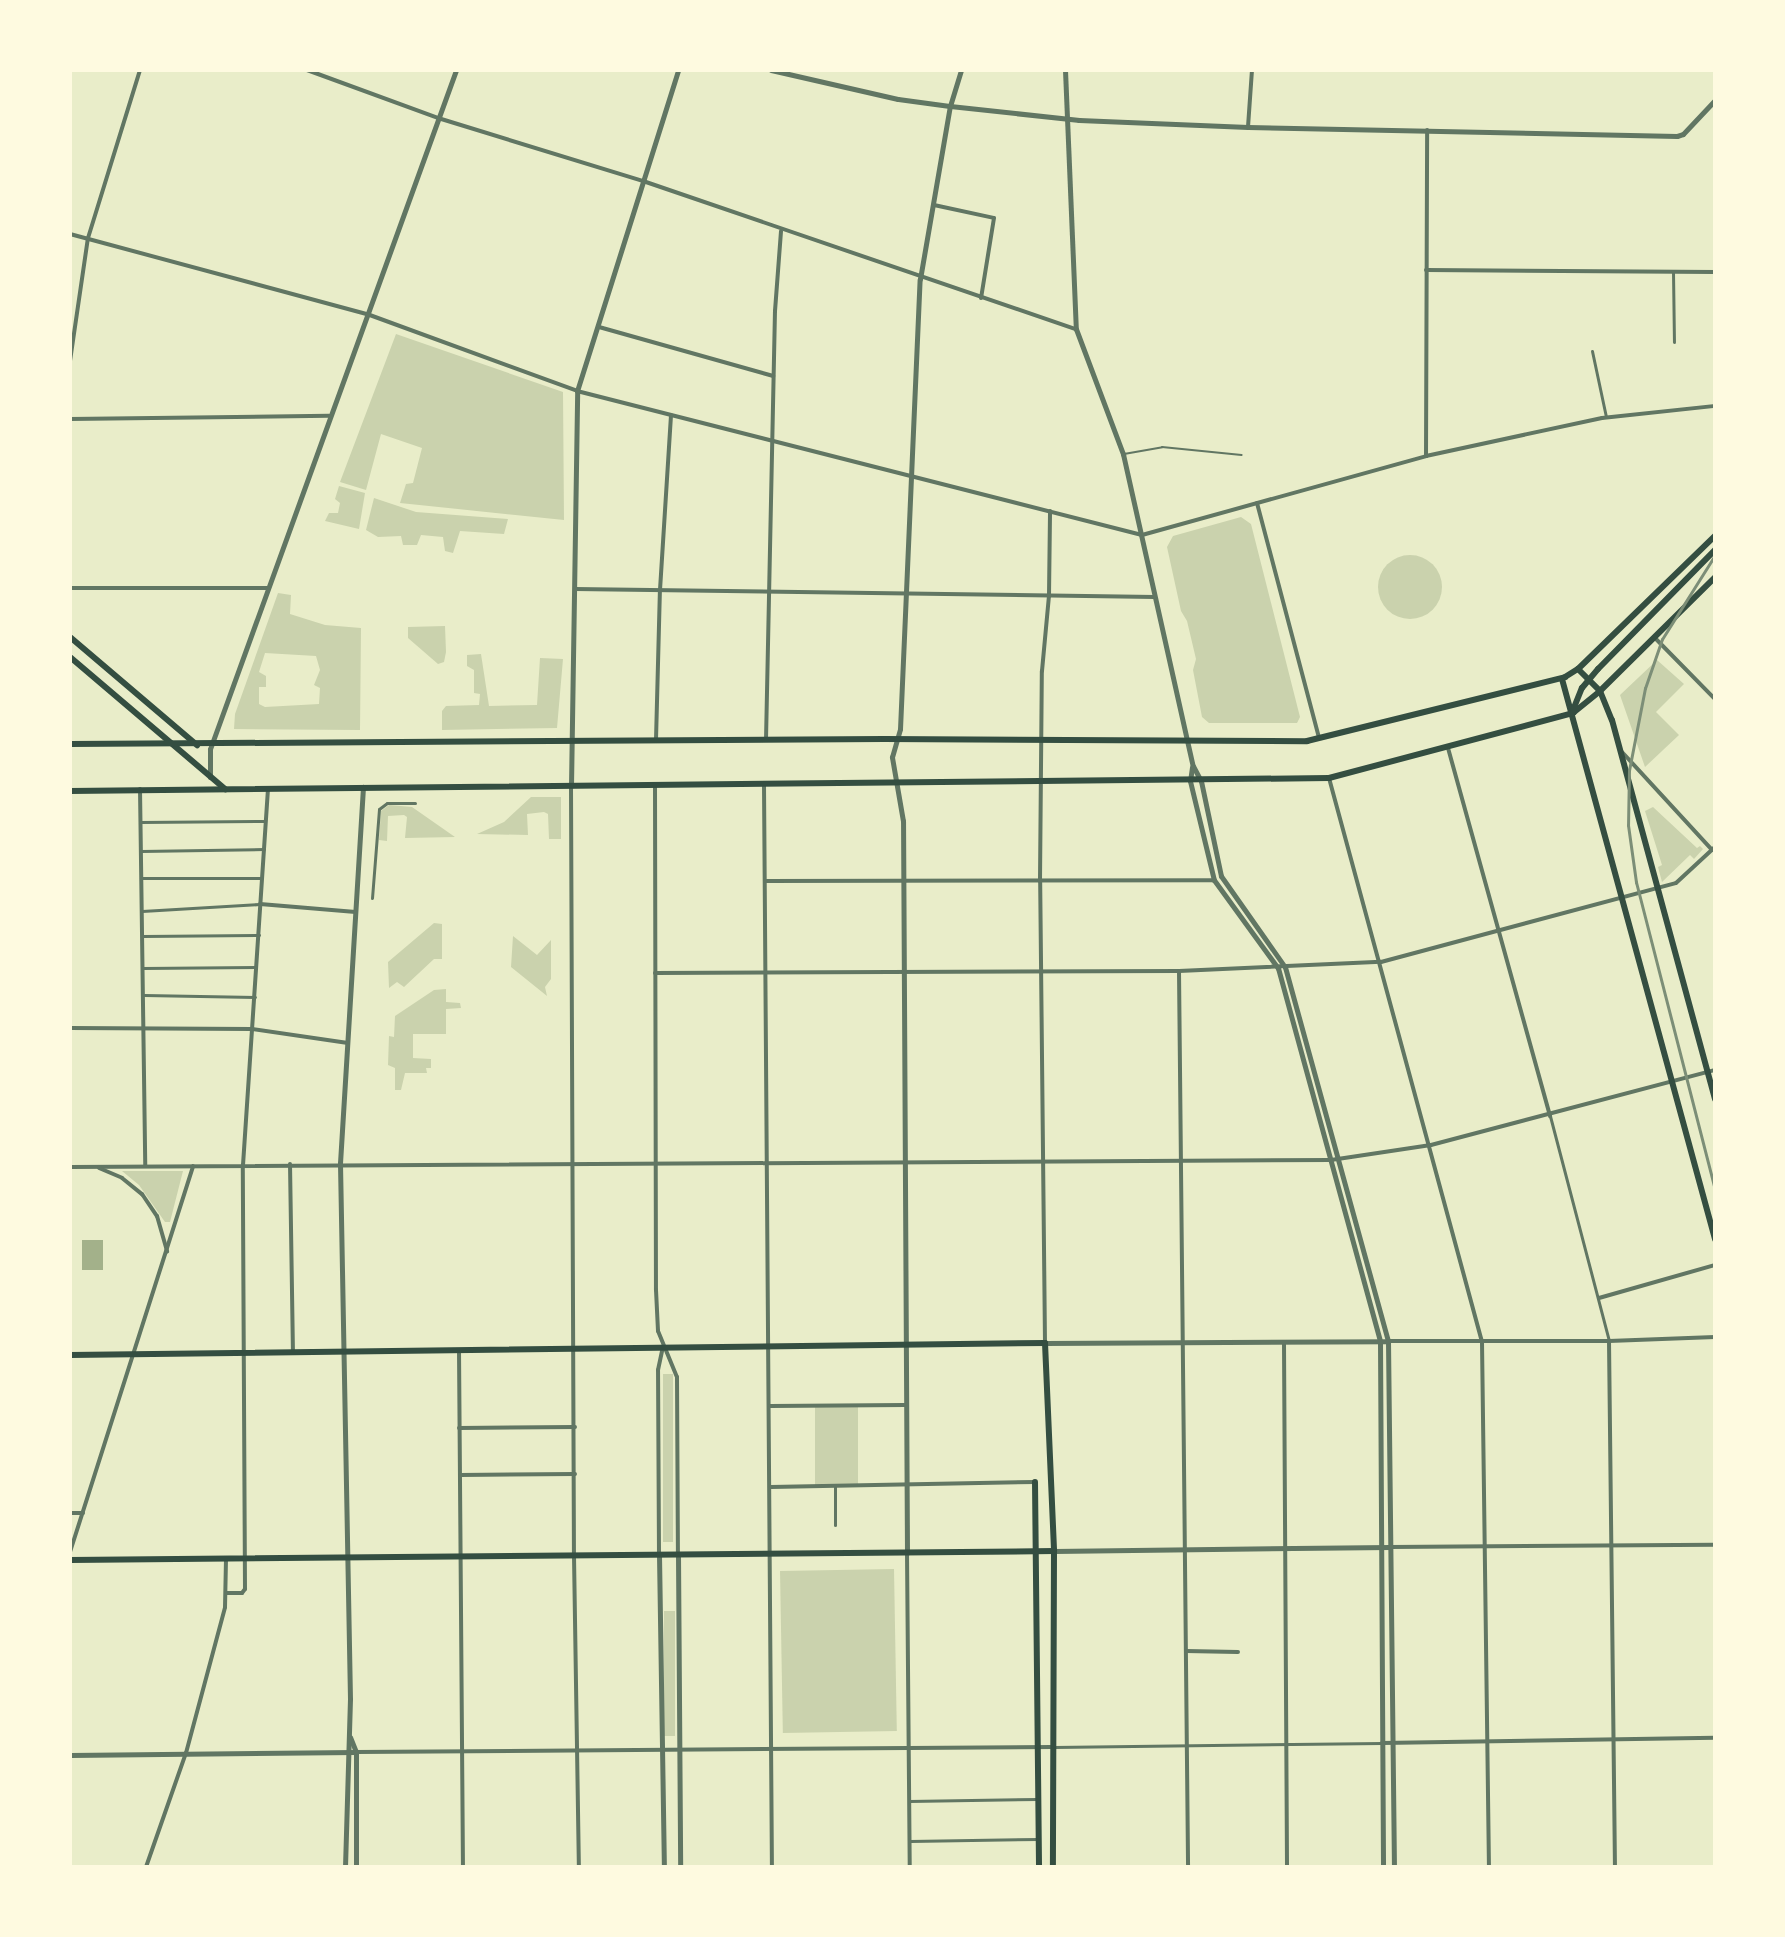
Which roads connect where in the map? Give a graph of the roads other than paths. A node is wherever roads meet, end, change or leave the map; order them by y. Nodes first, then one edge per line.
1 (140, 70) edge
2 (307, 70) edge
3 (456, 70) edge
4 (678, 70) edge
5 (771, 70) edge
6 (961, 70) edge
7 (1065, 70) edge
8 (1252, 70) edge
9 (1715, 100) edge
10 (950, 106) junction
11 (438, 118) junction
12 (1069, 119) junction
13 (1248, 127) junction
14 (1427, 130) junction
15 (643, 181) junction
16 (934, 205) junction
17 (781, 231) junction
18 (70, 234) edge
19 (88, 238) junction
20 (1426, 270) junction
21 (1673, 272) junction
22 (1715, 272) edge
23 (920, 279) junction
24 (981, 298) junction
25 (367, 314) junction
26 (599, 327) junction
27 (1076, 329) junction
28 (1674, 342) dead end
29 (1592, 351) dead end
30 (70, 361) edge
31 (773, 376) junction
32 (577, 391) junction
33 (1715, 406) edge
34 (671, 415) junction
35 (329, 416) junction
36 (1606, 417) junction
37 (70, 419) edge
38 (774, 440) junction
39 (1123, 454) junction
40 (1242, 455) dead end
41 (1426, 456) junction
42 (913, 475) junction
43 (1257, 503) junction
44 (1050, 511) junction
45 (1142, 535) junction
46 (1715, 536) edge
47 (1715, 550) edge
48 (1715, 577) edge
49 (70, 588) edge
50 (270, 588) junction
51 (575, 589) junction
52 (660, 590) junction
53 (769, 590) junction
54 (907, 594) junction
55 (1049, 596) junction
56 (1155, 597) junction
57 (70, 637) edge
58 (1655, 638) junction
59 (70, 657) edge
60 (1578, 669) junction
61 (1562, 679) junction
62 (1589, 680) junction
63 (134, 691) junction
64 (1600, 691) junction
65 (1715, 699) edge
66 (123, 704) junction
67 (1573, 713) junction
68 (897, 739) junction
69 (1042, 740) junction
70 (1319, 740) junction
71 (766, 741) junction
72 (1188, 742) junction
73 (656, 743) junction
74 (70, 744) edge
75 (197, 745) junction
76 (571, 745) junction
77 (174, 747) junction
78 (211, 747) junction
79 (1448, 748) junction
80 (1621, 750) junction
81 (1193, 766) junction
82 (1329, 778) junction
83 (213, 780) junction
84 (1043, 781) junction
85 (1190, 781) junction
86 (1201, 781) junction
87 (571, 782) junction
88 (894, 782) junction
89 (764, 785) junction
90 (363, 786) junction
91 (655, 786) junction
92 (140, 789) junction
93 (225, 789) junction
94 (268, 789) junction
95 (70, 791) edge
96 (415, 803) dead end
97 (266, 821) junction
98 (140, 822) junction
99 (264, 849) junction
100 (1714, 850) edge
101 (141, 851) junction
102 (141, 878) junction
103 (262, 878) junction
104 (1214, 880) junction
105 (766, 881) junction
106 (1040, 881) junction
107 (901, 882) junction
108 (1656, 887) junction
109 (1622, 897) junction
110 (372, 898) dead end
111 (260, 904) junction
112 (142, 911) junction
113 (356, 912) junction
114 (1499, 933) junction
115 (259, 935) junction
116 (143, 936) junction
117 (1381, 962) junction
118 (257, 967) junction
119 (1285, 967) junction
120 (143, 968) junction
121 (1278, 968) junction
122 (902, 971) junction
123 (1041, 971) junction
124 (1179, 971) junction
125 (655, 973) junction
126 (765, 973) junction
127 (144, 995) junction
128 (255, 997) junction
129 (70, 1028) edge
130 (145, 1028) junction
131 (252, 1029) junction
132 (348, 1043) junction
133 (1712, 1071) edge
134 (1671, 1081) junction
135 (1715, 1099) edge
136 (1550, 1116) junction
137 (1431, 1145) junction
138 (1181, 1158) junction
139 (1340, 1159) junction
140 (1042, 1160) junction
141 (1331, 1160) junction
142 (767, 1161) junction
143 (903, 1161) junction
144 (572, 1162) junction
145 (656, 1162) junction
146 (340, 1163) junction
147 (290, 1164) junction
148 (243, 1165) junction
149 (96, 1166) junction
150 (145, 1166) junction
151 (193, 1166) junction
152 (70, 1167) edge
153 (1715, 1239) edge
154 (167, 1254) junction
155 (1715, 1265) edge
156 (1599, 1298) junction
157 (1715, 1337) edge
158 (1388, 1341) junction
159 (1609, 1341) junction
160 (1380, 1342) junction
161 (1482, 1342) junction
162 (1045, 1343) junction
163 (1184, 1343) junction
164 (1284, 1343) junction
165 (905, 1344) junction
166 (770, 1346) junction
167 (663, 1347) junction
168 (575, 1349) junction
169 (459, 1350) junction
170 (344, 1351) junction
171 (293, 1352) junction
172 (244, 1353) junction
173 (135, 1354) junction
174 (70, 1355) edge
175 (905, 1405) junction
176 (770, 1406) junction
177 (575, 1427) junction
178 (459, 1428) junction
179 (575, 1474) junction
180 (460, 1475) junction
181 (1035, 1482) joint
182 (906, 1485) junction
183 (835, 1486) junction
184 (771, 1487) junction
185 (70, 1513) edge
186 (83, 1513) junction
187 (835, 1525) dead end
188 (1715, 1545) edge
189 (1613, 1546) junction
190 (1390, 1547) junction
191 (1485, 1547) junction
192 (1382, 1548) junction
193 (1287, 1549) junction
194 (1184, 1550) junction
195 (1038, 1551) junction
196 (1054, 1551) junction
197 (70, 1552) edge
198 (907, 1553) junction
199 (771, 1554) junction
200 (659, 1555) junction
201 (678, 1555) junction
202 (574, 1556) junction
203 (460, 1557) junction
204 (244, 1559) junction
205 (346, 1559) junction
206 (70, 1560) edge
207 (226, 1560) junction
208 (226, 1593) junction
209 (1186, 1651) junction
210 (1238, 1652) dead end
211 (350, 1736) junction
212 (1715, 1738) edge
213 (1614, 1740) junction
214 (1487, 1742) junction
215 (1382, 1743) junction
216 (1393, 1743) junction
217 (1286, 1745) junction
218 (1186, 1746) junction
219 (1039, 1747) junction
220 (1052, 1747) junction
221 (909, 1749) junction
222 (663, 1751) junction
223 (679, 1751) junction
224 (771, 1751) junction
225 (346, 1752) junction
226 (356, 1752) junction
227 (578, 1752) junction
228 (186, 1753) junction
229 (463, 1753) junction
230 (70, 1755) edge
231 (1039, 1799) junction
232 (909, 1801) junction
233 (1039, 1839) junction
234 (910, 1841) junction
235 (146, 1867) edge
236 (345, 1867) edge
237 (356, 1867) edge
238 (463, 1867) edge
239 (579, 1867) edge
240 (664, 1867) edge
241 (680, 1867) edge
242 (772, 1867) edge
243 (910, 1867) edge
244 (1039, 1867) edge
245 (1053, 1867) edge
246 (1188, 1867) edge
247 (1287, 1867) edge
248 (1383, 1867) edge
249 (1394, 1867) edge
250 (1489, 1867) edge
251 (1615, 1867) edge

1 - 19 street
2 - 11 street
3 - 11 street
4 - 15 street
5 - 10 street
6 - 10 street
7 - 12 street
8 - 13 street
9 - 14 street
10 - 12 street
10 - 16 street
11 - 15 street
11 - 25 street
12 - 13 street
12 - 27 street
13 - 14 street
14 - 20 street
15 - 17 street
15 - 26 street
16 - 23 street
16 - 24 street
17 - 23 street
17 - 31 street
18 - 19 street
19 - 25 street
19 - 30 street
20 - 21 street
20 - 41 street
21 - 22 street
21 - 28 street
23 - 24 street
23 - 42 street
24 - 27 street
25 - 32 street
25 - 35 street
26 - 31 street
26 - 32 street
27 - 39 street
29 - 36 street
31 - 38 street
32 - 34 street
32 - 51 street
33 - 36 street
34 - 38 street
34 - 52 street
35 - 37 street
35 - 50 street
36 - 41 street
38 - 42 street
38 - 53 street
39 - 40 lane
39 - 45 street
41 - 43 street
42 - 44 street
42 - 54 street
43 - 45 street
43 - 70 street
44 - 45 street
44 - 55 street
45 - 56 street
46 - 60 main road
47 - 62 main road
48 - 58 main road
49 - 50 street
50 - 78 street
51 - 52 street
51 - 76 street
52 - 53 street
52 - 73 street
53 - 54 street
53 - 71 street
54 - 55 street
54 - 68 street
55 - 56 street
55 - 69 street
56 - 72 street
57 - 63 main road
58 - 64 main road
58 - 65 street
59 - 66 main road
60 - 61 main road
60 - 62 main road
61 - 67 main road
61 - 70 main road
62 - 64 main road
62 - 67 main road
63 - 66 main road
63 - 75 main road
64 - 67 main road
64 - 80 main road
66 - 77 main road
67 - 79 main road
67 - 109 main road
68 - 69 main road
68 - 71 main road
68 - 88 street
69 - 72 main road
69 - 84 street
70 - 72 main road
71 - 73 main road
72 - 81 street
73 - 76 main road
74 - 77 main road
75 - 77 main road
75 - 78 main road
76 - 78 main road
76 - 87 street
77 - 83 main road
78 - 83 street
79 - 82 main road
79 - 114 street
80 - 100 street
80 - 108 main road
81 - 85 street
81 - 86 street
82 - 86 main road
82 - 117 street
83 - 93 main road
84 - 85 main road
84 - 88 main road
84 - 106 street
85 - 86 main road
85 - 104 street
86 - 119 street
87 - 90 main road
87 - 91 main road
87 - 144 street
88 - 89 main road
88 - 107 street
89 - 91 main road
89 - 105 street
90 - 94 main road
90 - 113 street
91 - 125 street
92 - 93 main road
92 - 95 main road
92 - 98 street
93 - 94 main road
94 - 97 street
96 - 110 street
97 - 98 street
97 - 99 street
98 - 101 street
99 - 101 street
99 - 103 street
100 - 108 street
101 - 102 street
102 - 103 street
102 - 112 street
103 - 111 street
104 - 106 street
104 - 121 street
105 - 107 street
105 - 126 street
106 - 107 street
106 - 123 street
107 - 122 street
108 - 109 street
108 - 133 main road
109 - 114 street
109 - 134 main road
111 - 112 street
111 - 113 street
111 - 115 street
112 - 116 street
113 - 132 street
114 - 117 street
114 - 136 street
115 - 116 street
115 - 118 street
116 - 120 street
117 - 119 street
117 - 137 street
118 - 120 street
118 - 128 street
119 - 121 street
119 - 139 street
120 - 127 street
121 - 124 street
121 - 141 street
122 - 123 street
122 - 126 street
122 - 143 street
123 - 124 street
123 - 140 street
124 - 138 street
125 - 126 street
125 - 145 street
126 - 142 street
127 - 128 street
127 - 130 street
128 - 131 street
129 - 130 street
130 - 131 street
130 - 150 street
131 - 132 street
131 - 148 street
132 - 146 street
133 - 134 street
133 - 135 main road
134 - 136 street
134 - 153 main road
136 - 137 street
136 - 156 street
137 - 139 street
137 - 161 street
138 - 140 street
138 - 141 street
138 - 163 street
139 - 141 street
139 - 158 street
140 - 143 street
140 - 162 street
141 - 160 street
142 - 143 street
142 - 145 street
142 - 166 street
143 - 165 street
144 - 145 street
144 - 146 street
144 - 168 street
145 - 167 street
146 - 147 street
146 - 170 street
147 - 148 street
147 - 171 street
148 - 151 street
148 - 172 street
149 - 150 street
149 - 152 street
149 - 154 street
150 - 151 street
151 - 154 street
154 - 173 street
155 - 156 street
156 - 159 street
157 - 159 street
158 - 160 street
158 - 161 street
158 - 190 street
159 - 161 street
159 - 189 street
160 - 164 street
160 - 192 street
161 - 191 street
162 - 163 street
162 - 165 main road
162 - 196 main road
163 - 164 street
163 - 194 street
164 - 193 street
165 - 166 main road
165 - 175 street
166 - 167 main road
166 - 176 street
167 - 168 main road
167 - 200 street
167 - 201 street
168 - 169 main road
168 - 177 street
169 - 170 main road
169 - 178 street
170 - 171 main road
170 - 205 street
171 - 172 main road
172 - 173 main road
172 - 204 street
173 - 174 main road
173 - 186 street
175 - 176 street
175 - 182 street
176 - 184 street
177 - 178 street
177 - 179 street
178 - 180 street
179 - 180 street
179 - 202 street
180 - 203 street
181 - 182 street
181 - 195 main road
182 - 183 street
182 - 198 street
183 - 184 street
183 - 187 street
184 - 199 street
185 - 186 street
186 - 197 street
188 - 189 street
189 - 191 street
189 - 213 street
190 - 191 street
190 - 192 street
190 - 216 street
191 - 214 street
192 - 193 street
192 - 215 street
193 - 194 street
193 - 217 street
194 - 196 street
194 - 209 street
195 - 196 main road
195 - 198 main road
195 - 219 main road
196 - 220 main road
198 - 199 main road
198 - 221 street
199 - 201 main road
199 - 224 street
200 - 201 main road
200 - 202 main road
200 - 222 street
201 - 223 street
202 - 203 main road
202 - 227 street
203 - 205 main road
203 - 229 street
204 - 205 main road
204 - 207 main road
204 - 208 street
205 - 211 street
206 - 207 main road
207 - 208 street
208 - 228 street
209 - 210 street
209 - 218 street
211 - 225 street
211 - 226 street
212 - 213 street
213 - 214 street
213 - 251 street
214 - 216 street
214 - 250 street
215 - 216 street
215 - 217 street
215 - 248 street
216 - 249 street
217 - 218 street
217 - 247 street
218 - 220 street
218 - 246 street
219 - 220 street
219 - 221 street
219 - 231 main road
220 - 245 main road
221 - 224 street
221 - 232 street
222 - 223 street
222 - 227 street
222 - 240 street
223 - 224 street
223 - 241 street
224 - 242 street
225 - 226 street
225 - 228 street
225 - 236 street
226 - 229 street
226 - 237 street
227 - 229 street
227 - 239 street
228 - 230 street
228 - 235 street
229 - 238 street
231 - 232 street
231 - 233 main road
232 - 234 street
233 - 234 street
233 - 244 main road
234 - 243 street

